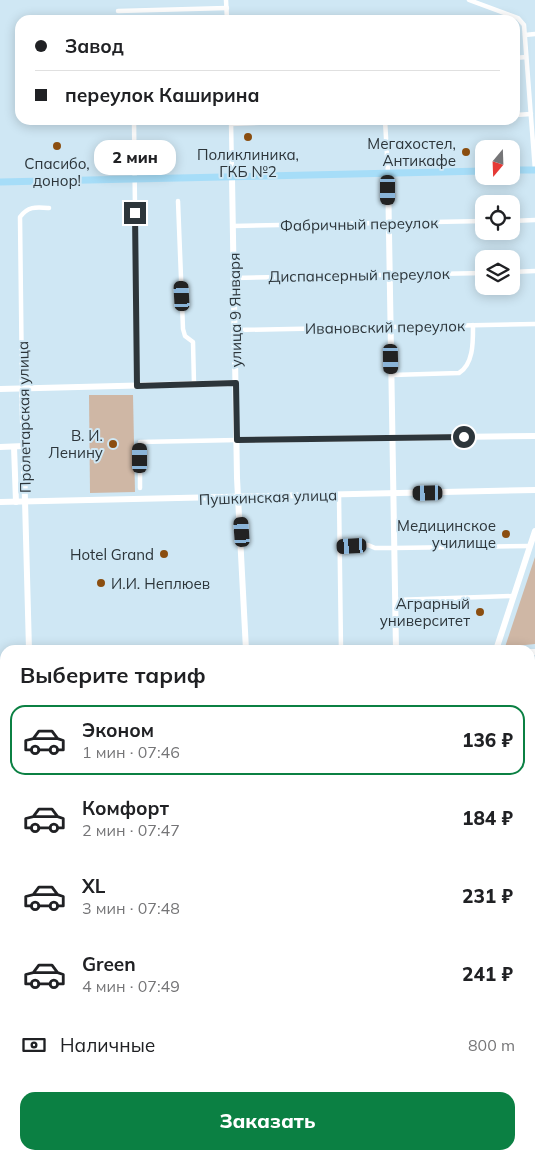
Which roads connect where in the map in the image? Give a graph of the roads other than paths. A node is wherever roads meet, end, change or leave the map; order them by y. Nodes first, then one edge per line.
1 (226, 0) edge
2 (469, 0) edge
3 (490, 0) edge
4 (488, 6) junction
5 (227, 8) junction
6 (118, 11) dead end
7 (227, 15) edge
8 (508, 15) edge
9 (520, 20) edge
10 (535, 34) edge
11 (525, 35) junction
12 (526, 57) junction
13 (520, 58) edge
14 (531, 114) junction
15 (520, 115) edge
16 (134, 125) edge
17 (231, 125) edge
18 (385, 125) edge
19 (520, 170) edge
20 (535, 170) edge
21 (475, 171) edge
22 (388, 173) junction
23 (232, 177) junction
24 (135, 180) junction
25 (0, 182) edge
26 (178, 201) dead end
27 (49, 208) dead end
28 (535, 220) edge
29 (475, 221) edge
30 (520, 221) edge
31 (388, 223) junction
32 (233, 226) junction
33 (475, 272) edge
34 (520, 272) edge
35 (535, 272) edge
36 (389, 274) junction
37 (235, 278) junction
38 (535, 324) edge
39 (473, 325) junction
40 (390, 327) junction
41 (236, 330) junction
42 (392, 375) junction
43 (236, 383) junction
44 (194, 384) junction
45 (137, 386) junction
46 (22, 388) junction
47 (0, 389) edge
48 (535, 436) edge
49 (392, 438) junction
50 (237, 440) junction
51 (14, 446) junction
52 (24, 446) junction
53 (0, 447) edge
54 (140, 488) dead end
55 (535, 490) edge
56 (394, 493) junction
57 (339, 495) junction
58 (239, 498) junction
59 (0, 502) edge
60 (16, 502) junction
61 (26, 502) junction
62 (535, 531) edge
63 (530, 546) junction
64 (340, 547) junction
65 (394, 548) junction
66 (513, 596) junction
67 (395, 600) junction
68 (29, 645) edge
69 (246, 645) edge
70 (341, 645) edge
71 (396, 645) edge
72 (498, 645) edge

1 - 5 street
2 - 4 street
3 - 4 street
4 - 8 street
5 - 6 street
5 - 7 street
9 - 11 street
10 - 11 street
11 - 12 street
12 - 13 street
12 - 14 street
14 - 15 street
14 - 20 street
16 - 24 street
17 - 23 street, улица 9 Января
18 - 22 street
19 - 20 main road
21 - 22 main road
22 - 23 main road
22 - 31 main road
23 - 24 main road
23 - 32 main road, улица 9 Января
24 - 25 main road
24 - 45 street
26 - 44 street
27 - 46 street, Пролетарская улица
28 - 30 street
29 - 31 street, Фабричный переулок
31 - 32 street, Фабричный переулок
31 - 36 main road
32 - 37 main road, улица 9 Января
33 - 36 street, Диспансерный переулок
34 - 35 street
36 - 37 street, Диспансерный переулок
36 - 40 main road
37 - 41 main road, улица 9 Января
38 - 39 street, Ивановский переулок
39 - 40 street, Ивановский переулок
39 - 42 street
40 - 41 street, Ивановский переулок
40 - 42 main road
41 - 43 main road, улица 9 Января
42 - 49 main road
43 - 44 main road
43 - 50 main road, улица 9 Января
44 - 45 main road
45 - 46 main road
46 - 47 main road
46 - 52 main road, Пролетарская улица
48 - 49 main road
49 - 50 main road
49 - 56 main road
50 - 54 street
50 - 58 main road, улица 9 Января
51 - 52 main road
51 - 53 main road
51 - 60 main road, Пролетарская улица
52 - 61 main road, Пролетарская улица
55 - 56 main road, Пушкинская улица
56 - 57 main road, Пушкинская улица
56 - 65 main road
57 - 58 main road, Пушкинская улица
57 - 64 street
58 - 61 main road, Пушкинская улица
58 - 69 main road, улица 9 Января
59 - 60 main road, Пушкинская улица
60 - 61 main road, Пушкинская улица
61 - 68 main road, Пролетарская улица
62 - 63 main road
63 - 65 street
63 - 66 main road
64 - 65 street
64 - 70 street
65 - 67 main road
66 - 67 street
66 - 72 main road
67 - 71 main road

